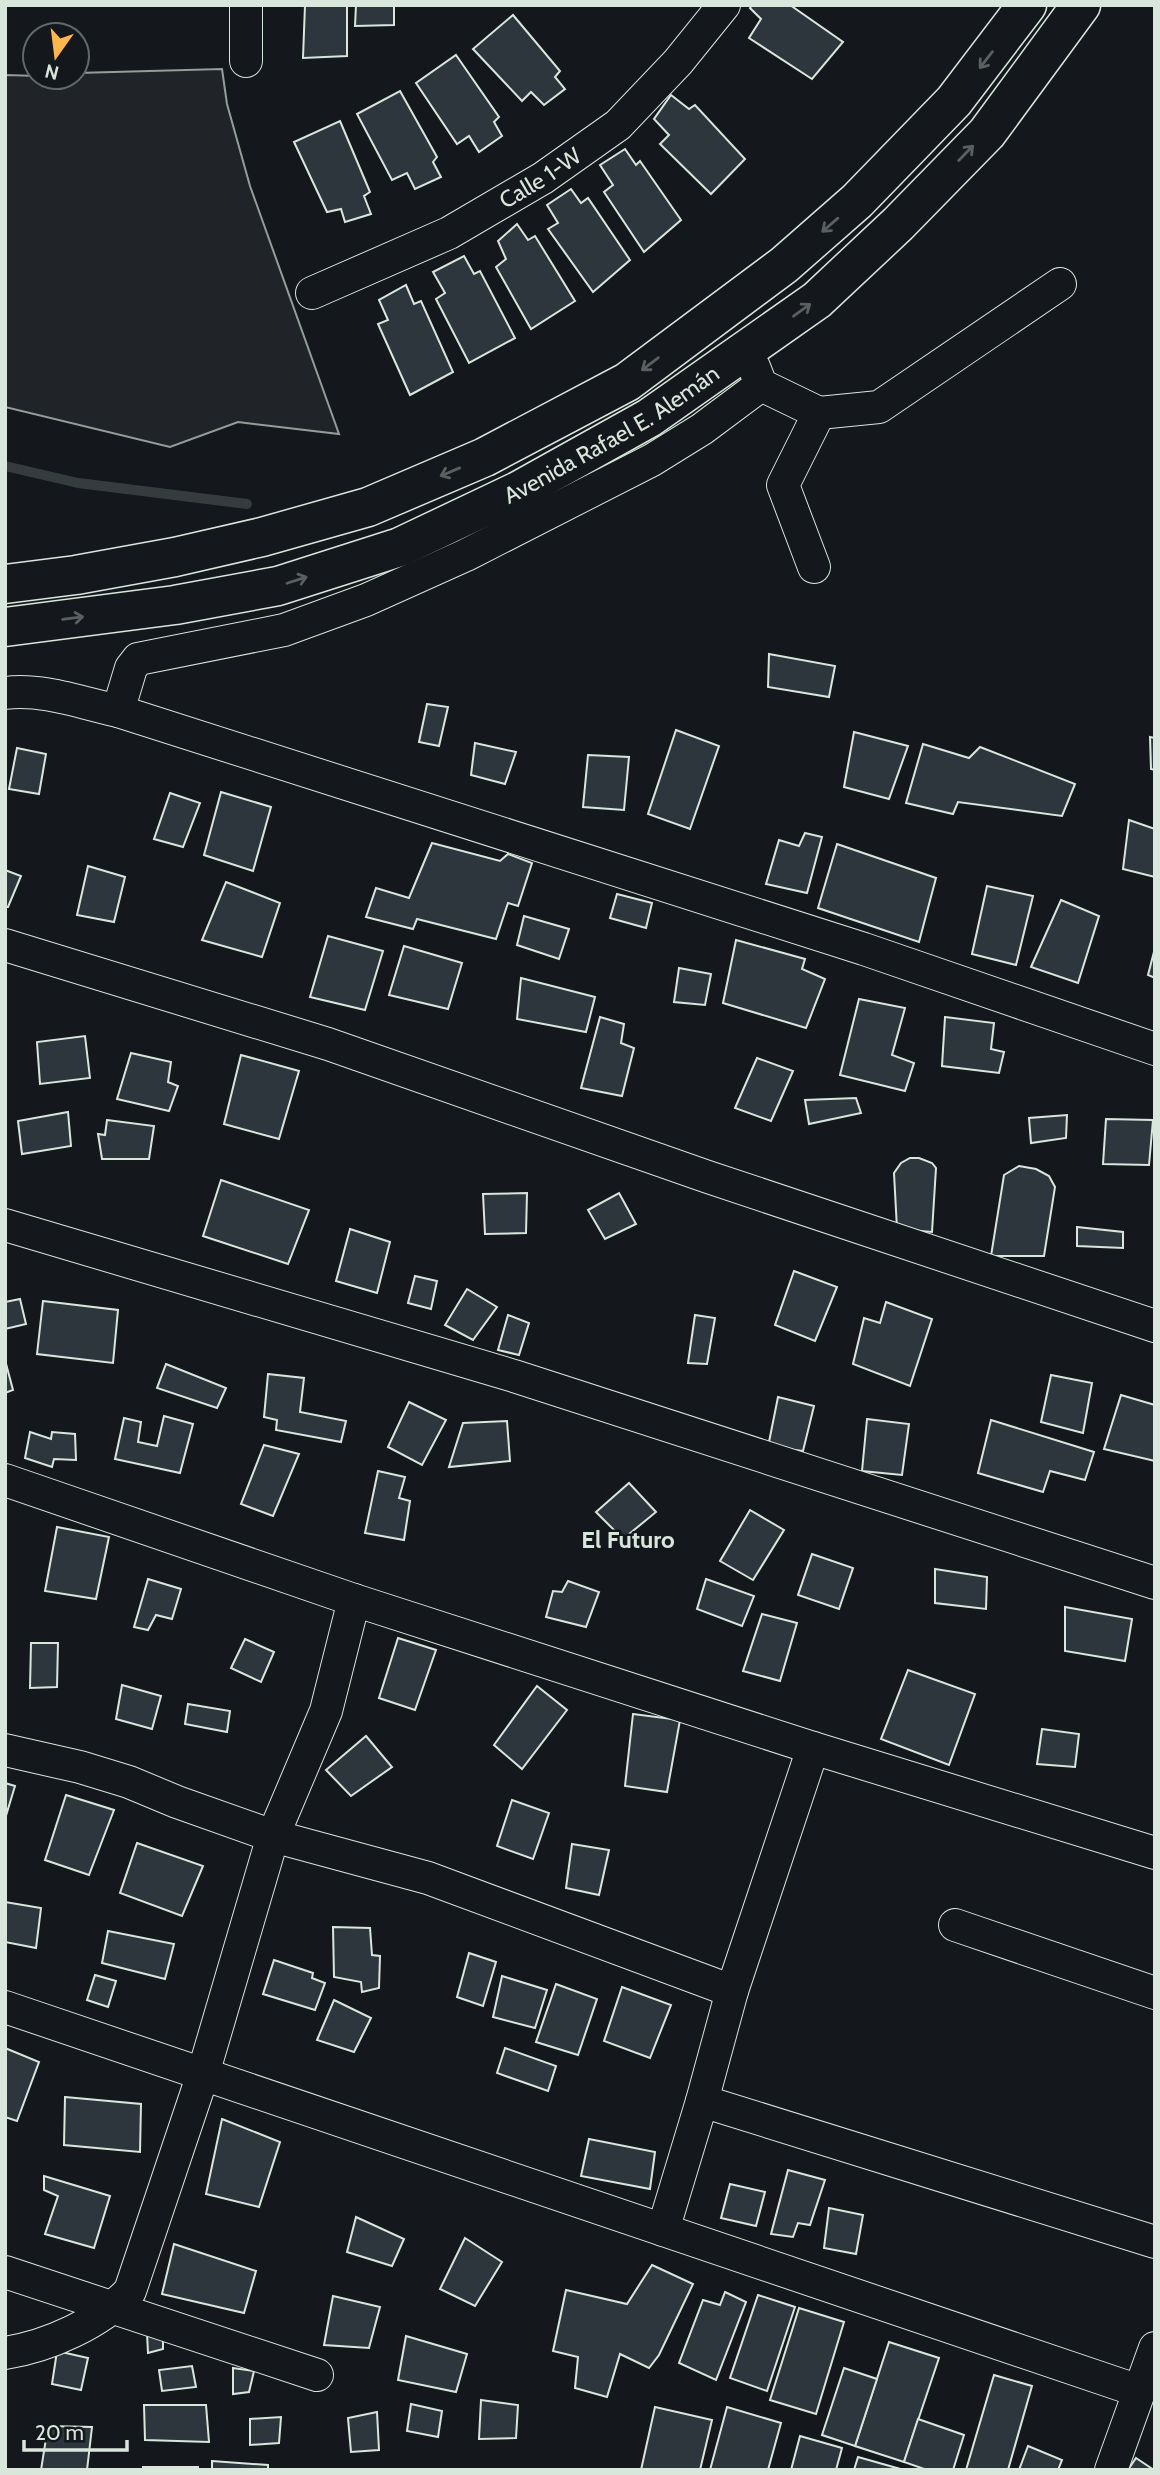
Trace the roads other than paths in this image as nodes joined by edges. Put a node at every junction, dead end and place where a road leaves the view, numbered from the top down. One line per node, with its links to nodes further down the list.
1 (246, 5): 5 (street)
2 (724, 5): 7 (street, Calle 1-W)
3 (1027, 5): 11 (main road, Avenida Rafael E. Alemán, one-way to 11)
4 (1081, 5): 8 (main road, Avenida Rafael E. Alemán, one-way to 4)
5 (246, 61)
6 (1060, 284): 9 (street)
7 (312, 293)
8 (754, 368): 9 (street); 12 (main road, Avenida Rafael E. Alemán, one-way to 8); 14 (street)
9 (820, 413): 10 (street)
10 (814, 567)
11 (5, 584)
12 (5, 627)
13 (5, 693): 14 (street)
14 (118, 711): 16 (street)
15 (5, 945): 18 (street)
16 (1155, 1049)
17 (5, 1225): 20 (street)
18 (1155, 1326)
19 (5, 1480): 21 (street)
20 (1155, 1583)
21 (354, 1600): 22 (street); 24 (street)
22 (813, 1748): 25 (street); 27 (street)
23 (5, 1750): 24 (street)
24 (273, 1836): 27 (street); 30 (street)
25 (1155, 1853)
26 (955, 1925): 28 (street)
27 (732, 1991): 31 (street)
28 (1155, 1993)
29 (5, 2007): 30 (street)
30 (203, 2074): 32 (street); 35 (street)
31 (702, 2101): 32 (street); 33 (street)
32 (663, 2230): 39 (street)
33 (1155, 2242)
34 (5, 2273): 35 (street)
35 (114, 2308): 37 (street); 38 (street)
36 (1155, 2348): 39 (street)
37 (5, 2353)
38 (317, 2375)
39 (1139, 2391): 40 (street)
40 (1111, 2470)

